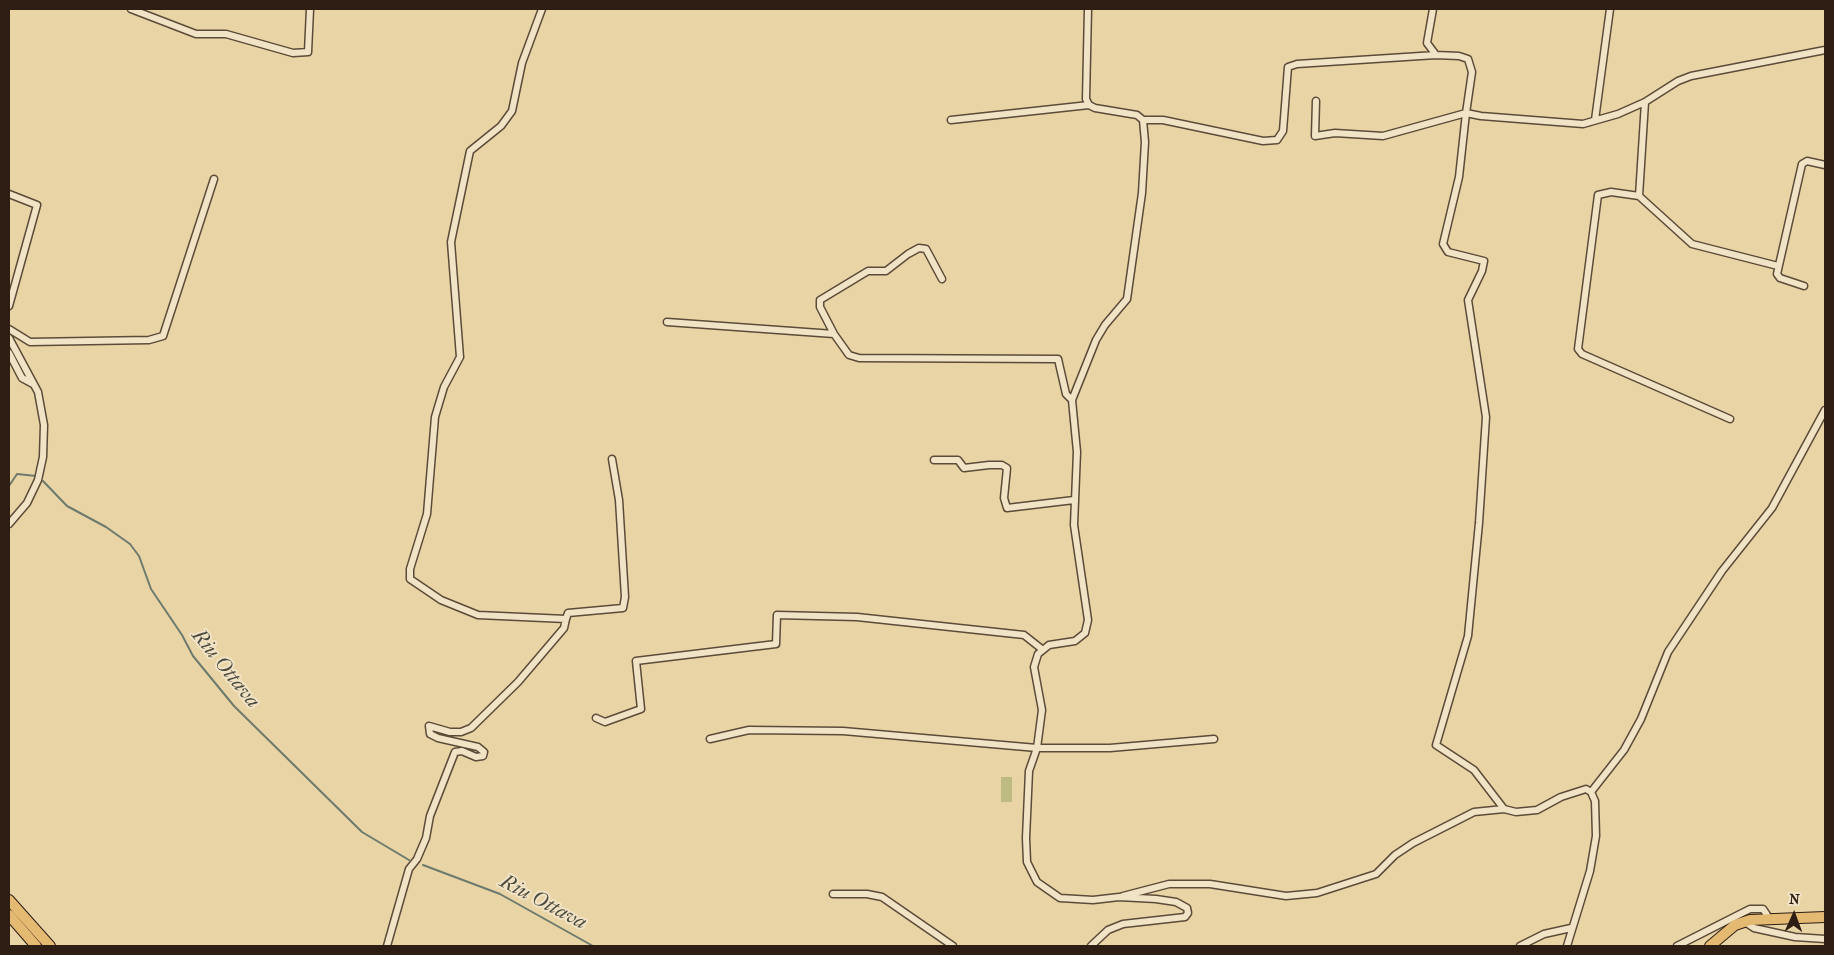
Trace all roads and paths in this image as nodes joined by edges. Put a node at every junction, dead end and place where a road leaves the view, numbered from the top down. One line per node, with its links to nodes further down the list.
1 (131, 9): 2 (street)
2 (310, 9)
3 (542, 9): 37 (street)
4 (1088, 9): 11 (street)
5 (1433, 9): 8 (street)
6 (1610, 9): 15 (street)
7 (1825, 50): 10 (street)
8 (1436, 55): 12 (street); 14 (street)
9 (1316, 101): 12 (street)
10 (1645, 102): 15 (street); 19 (street)
11 (1089, 104): 13 (street); 14 (street)
12 (1466, 112): 15 (street); 44 (street)
13 (951, 120)
14 (1143, 120): 30 (street)
15 (1595, 120)
16 (1825, 165): 20 (street)
17 (214, 179): 25 (street)
18 (9, 194): 23 (street)
19 (1639, 196): 20 (street); 32 (street)
20 (1778, 266): 22 (street)
21 (942, 279): 26 (street)
22 (1804, 286)
23 (9, 306)
24 (667, 322): 26 (street)
25 (9, 329)
26 (834, 334): 30 (street)
27 (9, 338): 29 (street)
28 (9, 353): 29 (street)
29 (34, 384): 36 (street)
30 (1072, 400): 35 (street)
31 (1825, 410): 43 (street)
32 (1730, 419)
33 (612, 459): 37 (street)
34 (934, 460): 35 (street)
35 (1074, 500): 38 (street)
36 (9, 524)
37 (566, 619): 56 (street)
38 (1043, 650): 39 (street); 42 (street)
39 (596, 718)
40 (710, 739): 42 (street)
41 (1214, 739): 42 (street)
42 (1037, 748): 46 (street)
43 (1591, 792): 44 (street); 52 (street)
44 (1504, 809): 46 (street)
45 (833, 894): 57 (street)
46 (1119, 897): 58 (street)
47 (9, 900): 55 (main road)
48 (9, 915): 54 (main road)
49 (1825, 917): 50 (main road)
50 (1769, 918): 51 (main road); 61 (street)
51 (1744, 922): 53 (street); 62 (main road)
52 (1571, 928): 59 (street); 60 (street)
53 (1825, 939)
54 (36, 946)
55 (50, 946)
56 (387, 946)
57 (953, 946)
58 (1092, 946)
59 (1520, 946)
60 (1567, 946)
61 (1678, 946)
62 (1710, 946)

